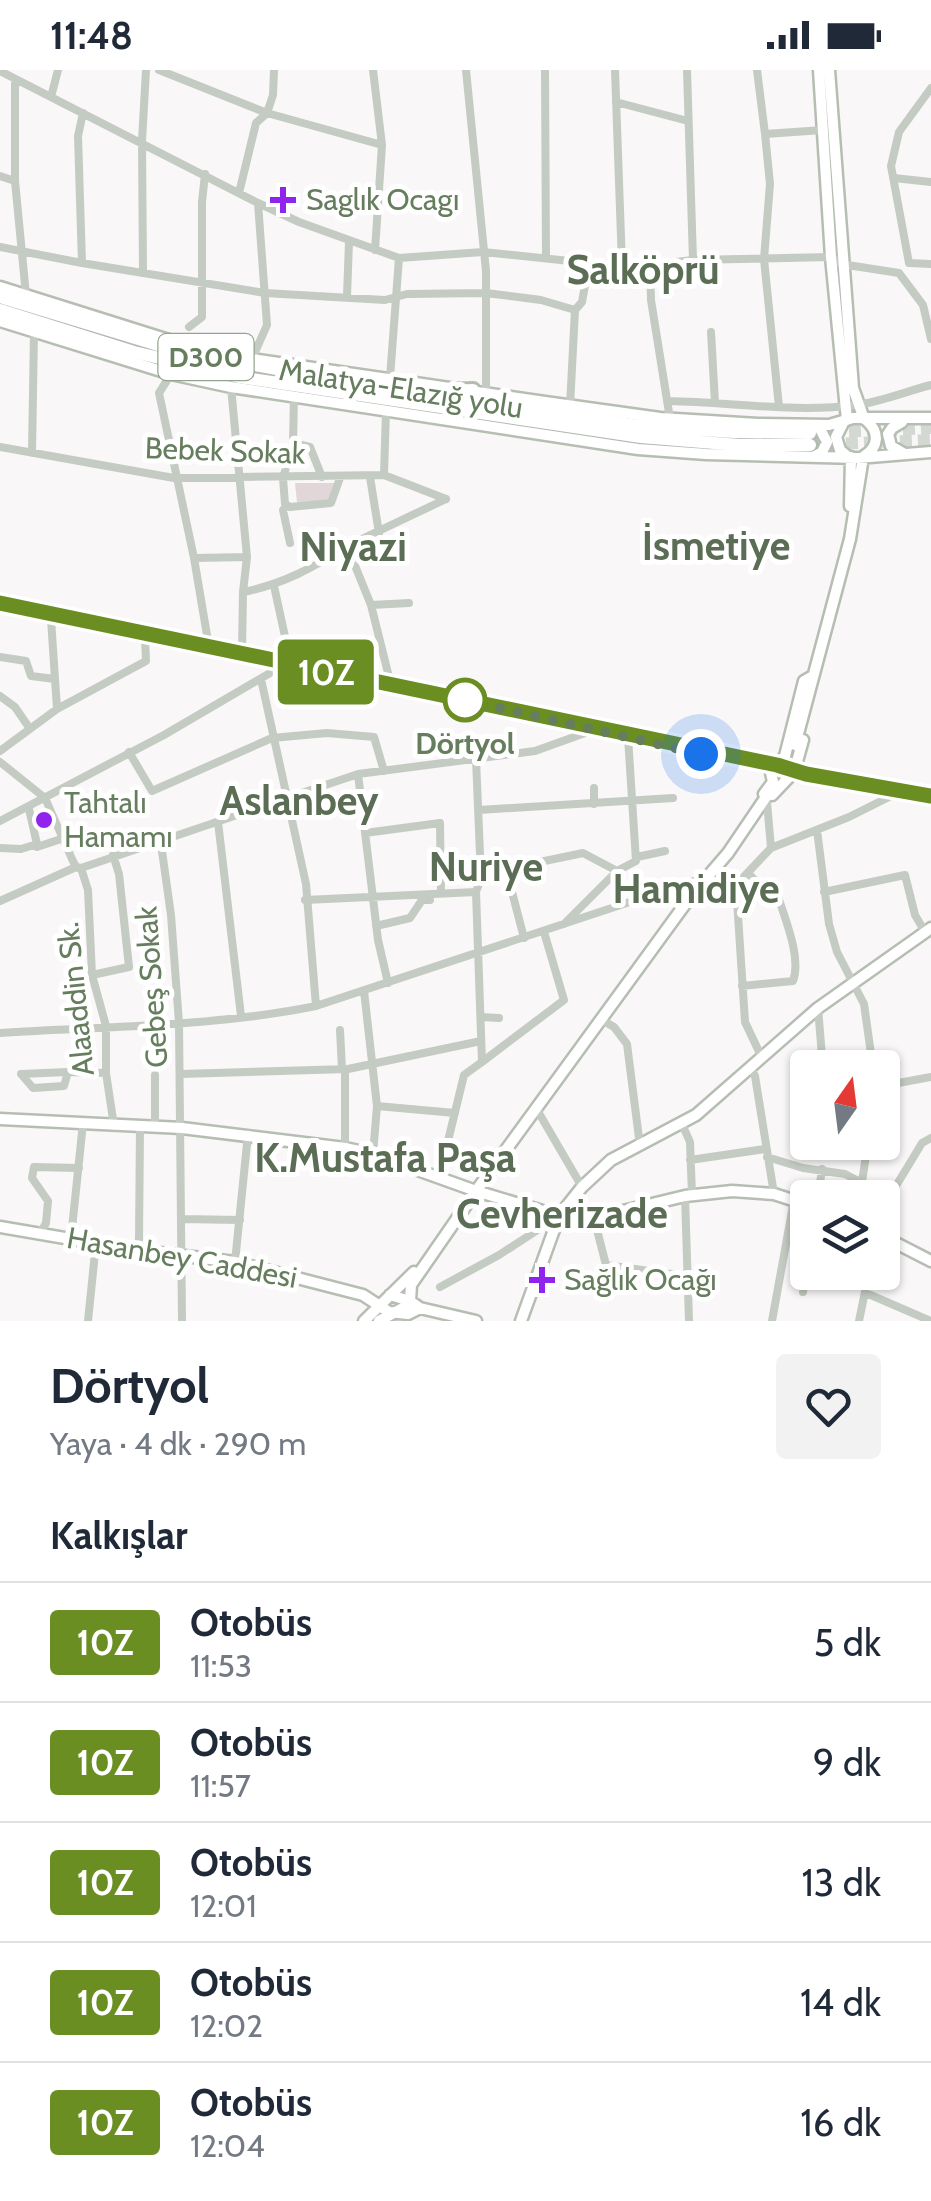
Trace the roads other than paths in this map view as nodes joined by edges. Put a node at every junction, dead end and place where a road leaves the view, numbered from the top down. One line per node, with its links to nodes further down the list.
1 (58, 70): 16 (street)
2 (146, 70): 23 (street)
3 (161, 70): 19 (street)
4 (274, 70): 19 (street)
5 (373, 70): 24 (street)
6 (466, 70): 36 (street)
7 (546, 70): 39 (street)
8 (614, 70): 17 (street)
9 (687, 70): 20 (street)
10 (757, 70): 22 (street)
11 (819, 70): 21 (main road)
12 (830, 70): 45 (main road)
13 (0, 71): 14 (street)
14 (16, 80): 16 (street); 28 (street)
15 (931, 88): 27 (street)
16 (50, 97): 18 (street)
17 (616, 102): 20 (street); 47 (street)
18 (82, 112): 23 (street); 44 (street)
19 (267, 113): 24 (street); 30 (street)
20 (688, 121): 41 (street)
21 (823, 130): 22 (street); 37 (main road)
22 (766, 134): 40 (street)
23 (142, 141): 25 (street); 49 (street)
24 (382, 145): 34 (street)
25 (205, 174): 30 (street); 51 (street)
26 (0, 176): 28 (street)
27 (894, 178): 29 (street); 43 (street)
28 (15, 182): 35 (street)
29 (931, 182)
30 (239, 193): 31 (street)
31 (258, 203): 32 (street); 53 (street)
32 (349, 242): 34 (street); 56 (street)
33 (0, 247): 35 (street)
34 (375, 250): 38 (street)
35 (23, 252): 44 (street); 55 (street)
36 (483, 252): 38 (street); 39 (street); 54 (street)
37 (830, 257): 40 (street); 45 (street); 81 (main road)
38 (399, 258): 58 (street)
39 (546, 258): 42 (street)
40 (764, 259): 41 (street); 83 (street)
41 (693, 260): 48 (street)
42 (589, 263): 47 (street); 61 (street)
43 (908, 263): 46 (street); 50 (street)
44 (82, 264): 49 (street)
45 (842, 264): 50 (street); 81 (main road)
46 (931, 264)
47 (622, 265): 48 (street)
48 (650, 265): 79 (street)
49 (143, 273): 51 (street)
50 (898, 273): 59 (street)
51 (200, 284): 53 (street); 64 (street)
52 (0, 287): 55 (main road)
53 (265, 292): 56 (street); 70 (street)
54 (486, 294): 58 (street); 61 (street); 76 (street)
55 (26, 295): 62 (main road)
56 (347, 296): 58 (street)
57 (0, 298): 67 (highway, Malatya-Elazığ yolu / D300)
58 (395, 300): 73 (street)
59 (927, 303): 68 (street)
60 (0, 310): 69 (highway, D300)
61 (575, 310): 82 (street)
62 (86, 313): 67 (main road); 70 (main road)
63 (0, 321): 65 (main road)
64 (189, 326)
65 (34, 332): 71 (main road); 96 (street)
66 (711, 332): 80 (street)
67 (138, 340): 77 (highway, Malatya-Elazığ yolu / D300)
68 (931, 340)
69 (98, 341): 71 (main road); 85 (highway, D300)
70 (252, 359): 73 (main road)
71 (137, 363): 72 (main road)
72 (171, 374): 75 (main road); 102 (street)
73 (390, 378): 76 (main road)
74 (931, 384): 81 (street)
75 (232, 387): 78 (main road); 105 (street)
76 (479, 391): 77 (highway); 82 (main road)
77 (417, 393): 92 (highway, Malatya-Elazığ yolu / D300)
78 (294, 396): 84 (main road); 93 (street)
79 (669, 402): 80 (street); 88 (street)
80 (715, 403): 83 (street)
81 (852, 405): 83 (street); 90 (main road); 91 (main road)
82 (570, 406): 88 (main road)
83 (779, 407)
84 (386, 410): 86 (main road); 99 (street)
85 (467, 412): 86 (main road); 92 (highway, D300)
86 (408, 414): 92 (main road)
87 (931, 418): 89 (main road)
88 (670, 419): 92 (main road)
89 (907, 419): 90 (main road); 97 (main road)
90 (866, 420): 91 (main road); 98 (main road)
91 (846, 421): 92 (main road); 98 (main road)
92 (811, 440): 98 (main road)
93 (293, 444): 100 (street); 103 (street)
94 (0, 447): 96 (street, Bebek Sokak)
95 (931, 452): 97 (main road)
96 (32, 453): 102 (street, Bebek Sokak)
97 (905, 454): 98 (main road)
98 (854, 456): 123 (main road)
99 (384, 475): 101 (street, Bebek Sokak); 107 (street, Bebek Sokak)
100 (322, 477): 103 (street, Bebek Sokak); 104 (street, Bebek Sokak)
101 (370, 477): 104 (street, Bebek Sokak); 107 (street)
102 (174, 478): 105 (street, Bebek Sokak); 111 (street)
103 (283, 478): 105 (street, Bebek Sokak); 106 (street)
104 (340, 478): 106 (street)
105 (238, 479): 110 (street)
106 (287, 505): 108 (street)
107 (379, 532): 109 (street)
108 (290, 543)
109 (346, 546): 112 (street); 115 (street)
110 (247, 557): 111 (street); 113 (street)
111 (194, 558): 119 (street)
112 (274, 586): 113 (street); 122 (street)
113 (244, 592): 120 (street)
114 (409, 603): 115 (street)
115 (371, 605): 126 (street)
116 (0, 606): 117 (main road); 119 (main road)
117 (52, 620): 118 (main road); 124 (street)
118 (145, 638): 122 (main road); 128 (street)
119 (209, 647): 120 (main road)
120 (242, 654): 122 (main road)
121 (0, 657): 124 (street)
122 (286, 666): 125 (street); 126 (main road); 130 (main road)
123 (813, 677): 123 (main road); 136 (main road); 138 (main road)
124 (54, 679): 128 (street)
125 (261, 679): 131 (street); 134 (street)
126 (391, 685): 130 (main road)
127 (0, 696): 129 (street)
128 (57, 709): 129 (street)
129 (30, 729): 133 (street)
130 (595, 730): 132 (main road); 135 (street); 138 (main road)
131 (272, 738): 134 (street); 139 (street); 146 (street)
132 (628, 738): 138 (main road); 149 (street)
133 (0, 752)
134 (129, 752): 145 (street)
135 (476, 758): 139 (street); 152 (street)
136 (797, 760): 138 (main road); 141 (main road)
137 (0, 762): 145 (street)
138 (777, 763): 141 (main road); 143 (main road)
139 (384, 772): 140 (street)
140 (358, 774): 146 (street); 156 (street)
141 (796, 774): 143 (main road); 144 (main road); 148 (main road)
142 (594, 788): 150 (street)
143 (770, 792): 161 (street); 169 (main road)
144 (895, 794): 148 (main road); 155 (street)
145 (46, 798): 151 (street); 157 (street, Alaaddin Sk.)
146 (289, 798): 154 (street); 176 (street)
147 (673, 798): 149 (street)
148 (931, 798)
149 (634, 803): 150 (street); 164 (street)
150 (594, 804): 152 (street)
151 (29, 809): 153 (street); 158 (street)
152 (478, 810): 170 (street)
153 (0, 822)
154 (218, 822): 159 (street); 192 (street)
155 (817, 830): 161 (street); 173 (street)
156 (365, 832): 174 (street); 175 (street)
157 (64, 838): 158 (street); 165 (street, Alaaddin Sk.)
158 (37, 844): 160 (street)
159 (161, 844): 163 (street); 196 (street, Gebeş Sokak)
160 (0, 848)
161 (771, 848): 168 (street)
162 (665, 851): 164 (street)
163 (113, 855): 165 (street); 185 (street)
164 (636, 857): 167 (street)
165 (79, 868): 178 (street); 185 (street, Alaaddin Sk.)
166 (506, 869): 167 (street); 170 (street); 183 (street)
167 (616, 871): 180 (street)
168 (749, 874): 171 (street); 188 (street)
169 (709, 876): 171 (street); 180 (street); 195 (main road)
170 (481, 878): 172 (street)
171 (736, 885): 188 (street)
172 (476, 892): 174 (street); 184 (street)
173 (824, 892): 181 (street); 186 (street)
174 (440, 893): 175 (street)
175 (373, 896): 176 (street); 179 (street)
176 (305, 900): 190 (street)
177 (430, 900): 179 (street)
178 (0, 901)
179 (376, 926): 187 (street)
180 (563, 926): 182 (street)
181 (928, 930): 186 (main road)
182 (544, 932): 183 (street); 204 (street)
183 (524, 938): 184 (street)
184 (479, 954): 187 (street); 193 (street)
185 (92, 974): 197 (street, Alaaddin Sk.)
186 (853, 982): 191 (main road); 202 (street)
187 (388, 983): 189 (street)
188 (742, 986): 203 (street)
189 (364, 991): 190 (street); 205 (street)
190 (316, 1006): 192 (street)
191 (818, 1008): 201 (street); 203 (main road)
192 (240, 1016): 196 (street)
193 (481, 1018): 194 (street); 200 (street)
194 (499, 1018)
195 (602, 1020): 215 (main road); 226 (street)
196 (180, 1023): 197 (street); 210 (street, Gebeş Sokak)
197 (106, 1026): 199 (street); 209 (street, Alaaddin Sk.)
198 (340, 1030): 207 (street)
199 (0, 1033)
200 (481, 1041): 204 (street); 205 (street)
201 (822, 1050)
202 (870, 1050)
203 (762, 1058): 206 (main road)
204 (482, 1062): 216 (street)
205 (374, 1064): 207 (street); 214 (street)
206 (750, 1068): 219 (main road); 228 (street)
207 (344, 1069): 210 (street); 227 (street)
208 (68, 1072): 208 (street); 209 (street)
209 (106, 1072): 220 (street, Alaaddin Sk.)
210 (181, 1074): 223 (street, Gebeş Sokak)
211 (155, 1076): 222 (street)
212 (931, 1076): 213 (street)
213 (900, 1082)
214 (377, 1106): 216 (street); 229 (street)
215 (536, 1108): 237 (street); 238 (main road)
216 (455, 1112): 233 (street)
217 (1, 1118): 218 (main road)
218 (81, 1122): 220 (main road); 231 (street)
219 (682, 1124): 226 (main road); 230 (street)
220 (114, 1126): 221 (main road)
221 (140, 1126): 222 (main road); 253 (street)
222 (154, 1127): 223 (main road)
223 (182, 1128): 224 (main road); 244 (street, Gebeş Sokak)
224 (248, 1134): 227 (main road); 245 (street)
225 (931, 1138): 236 (street)
226 (640, 1146): 237 (main road)
227 (345, 1148): 229 (main road)
228 (766, 1152): 230 (street); 232 (street); 239 (street)
229 (373, 1154): 233 (main road)
230 (690, 1160): 240 (street)
231 (79, 1168): 248 (street); 249 (street)
232 (822, 1169): 234 (street); 235 (street)
233 (439, 1178): 238 (main road)
234 (820, 1180)
235 (858, 1180)
236 (899, 1180)
237 (582, 1188): 242 (main road)
238 (476, 1191): 242 (main road); 251 (main road)
239 (774, 1194): 240 (main road); 241 (main road)
240 (688, 1195): 243 (main road); 257 (street)
241 (790, 1199)
242 (559, 1216): 243 (main road); 258 (street); 269 (main road)
243 (594, 1218): 257 (street)
244 (182, 1219): 245 (street); 254 (street, Gebeş Sokak)
245 (240, 1220): 256 (street)
246 (790, 1222): 271 (street)
247 (0, 1227): 248 (main road, Hasanbey Caddesi)
248 (41, 1232): 249 (main road, Hasanbey Caddesi)
249 (71, 1238): 250 (main road, Hasanbey Caddesi)
250 (96, 1243): 253 (main road, Hasanbey Caddesi); 265 (street)
251 (438, 1245): 260 (main road); 262 (main road)
252 (900, 1245): 255 (main road)
253 (135, 1250): 254 (main road, Hasanbey Caddesi)
254 (182, 1256): 256 (main road, Hasanbey Caddesi); 266 (street, Gebeş Sokak)
255 (931, 1261)
256 (236, 1262): 261 (main road, Hasanbey Caddesi)
257 (686, 1276): 270 (street)
258 (440, 1288)
259 (866, 1292): 272 (street); 273 (street)
260 (390, 1296): 261 (main road); 262 (main road)
261 (380, 1306): 263 (main road, Hasanbey Caddesi); 267 (main road)
262 (411, 1311): 263 (main road); 264 (main road)
263 (395, 1313): 268 (main road)
264 (467, 1320)
265 (88, 1321)
266 (182, 1321)
267 (364, 1321)
268 (379, 1321)
269 (521, 1321)
270 (688, 1321)
271 (772, 1321)
272 (859, 1321)
273 (931, 1321)

